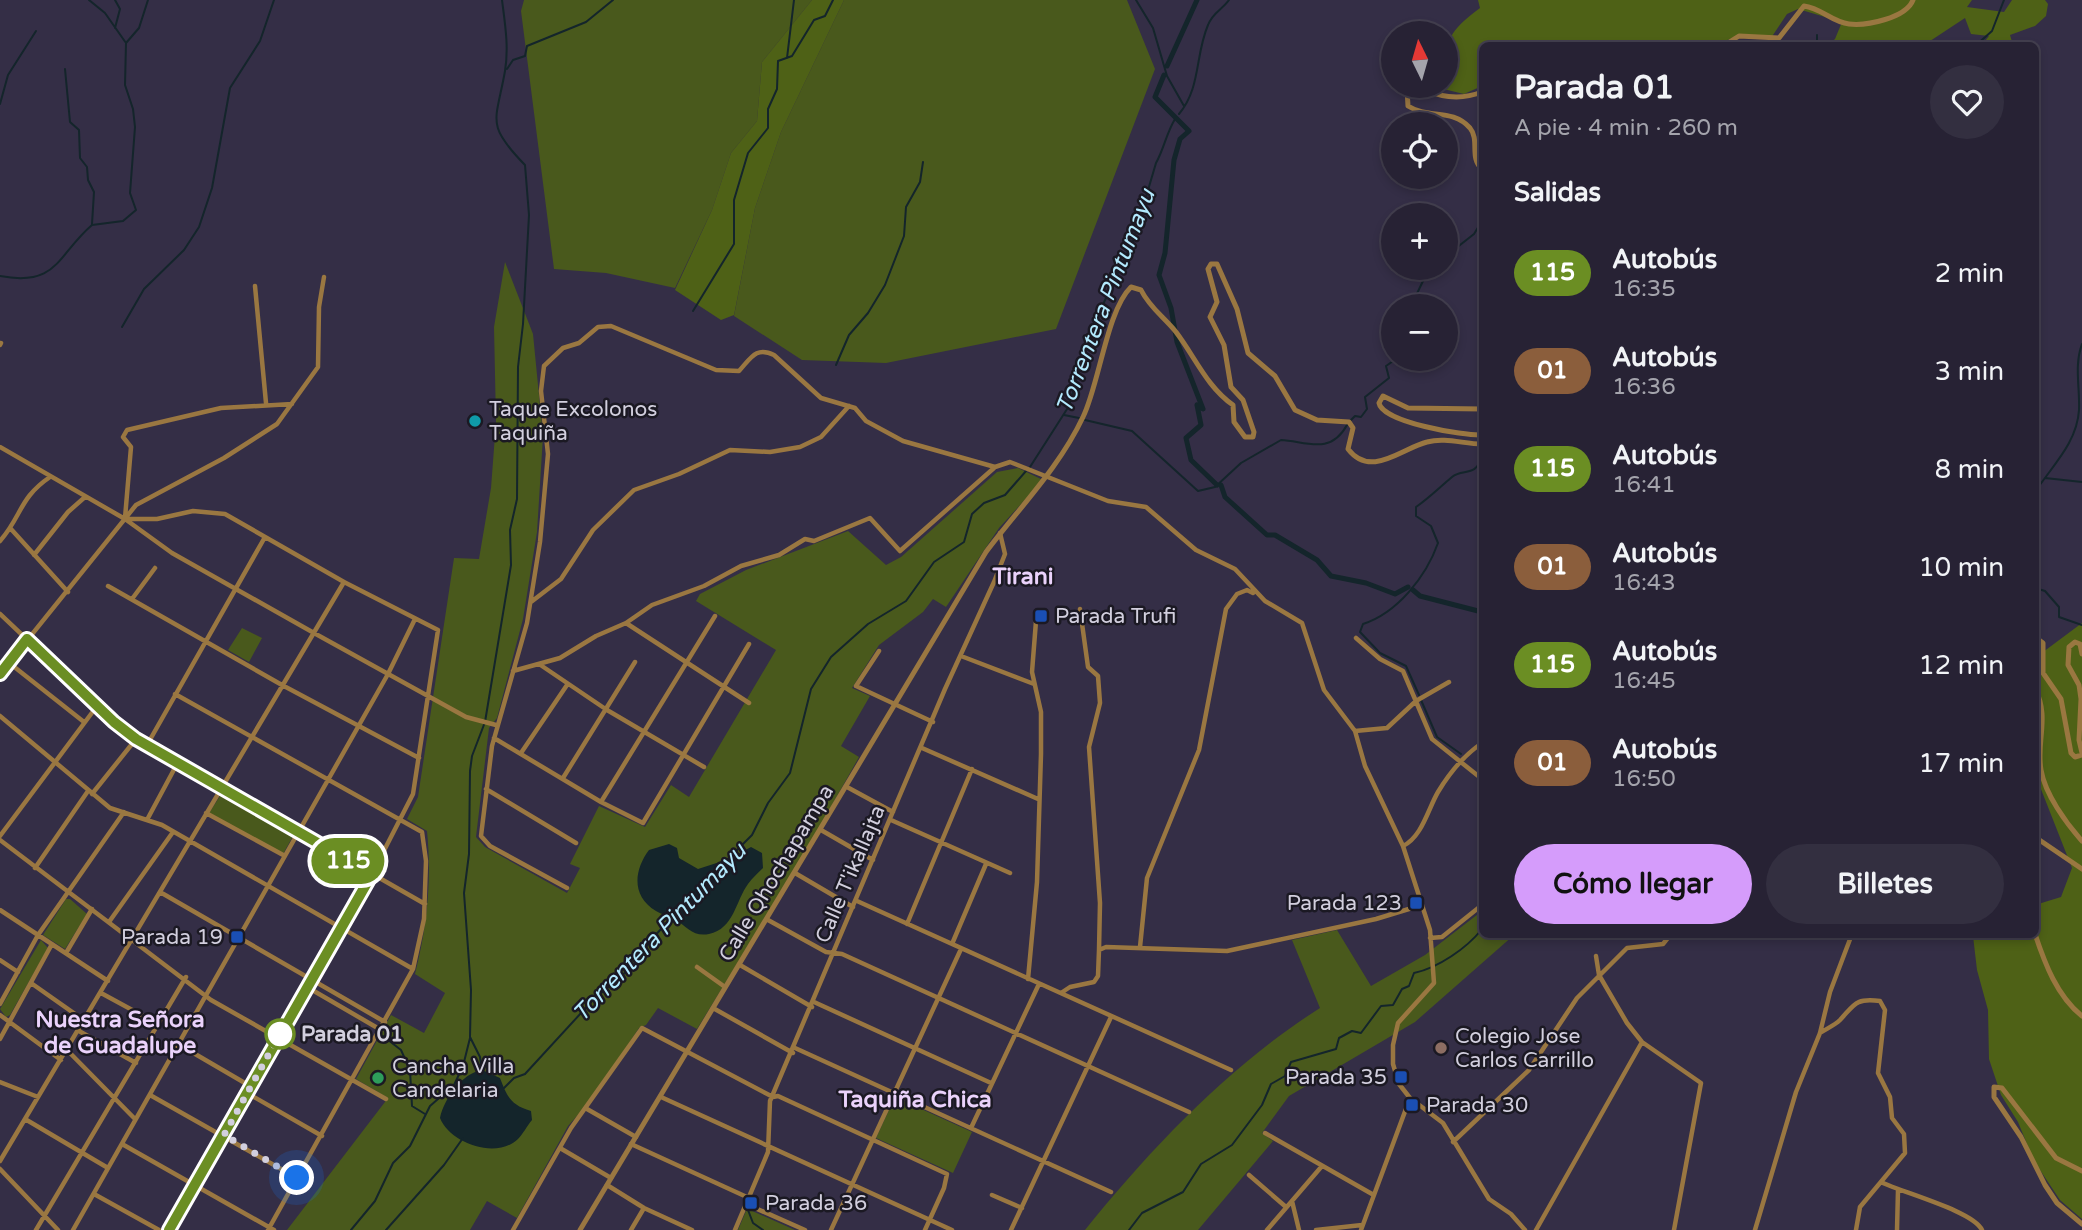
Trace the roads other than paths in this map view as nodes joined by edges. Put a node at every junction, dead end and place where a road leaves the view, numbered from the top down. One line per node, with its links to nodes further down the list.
1 (1913, 0): 2 (street)
2 (1729, 42)
3 (1479, 93): 5 (street)
4 (1408, 98): 6 (street)
5 (1458, 98)
6 (1479, 167)
7 (324, 277): 10 (street)
8 (255, 286): 9 (street)
9 (265, 404): 10 (street); 20 (street)
10 (292, 404): 20 (street)
11 (849, 405): 16 (street); 33 (street); 33 (street)
12 (1479, 409): 13 (street)
13 (1479, 435)
14 (1479, 444): 18 (street, Calle Qhochapampa)
15 (0, 447): 17 (street)
16 (995, 467): 18 (street); 39 (street)
17 (50, 477): 19 (street); 21 (street)
18 (1044, 477): 22 (street, Calle Qhochapampa); 31 (street)
19 (85, 496): 20 (street); 25 (street)
20 (125, 519): 23 (street); 29 (street); 30 (street)
21 (10, 529): 24 (street); 25 (street)
22 (1000, 533): 48 (street, Calle T'ikallajta); 67 (street, Calle Qhochapampa)
23 (265, 537): 27 (street); 29 (street)
24 (0, 541)
25 (34, 555): 30 (street)
26 (155, 568): 32 (street)
27 (344, 582): 37 (street); 40 (street)
28 (108, 586): 32 (street)
29 (236, 589): 40 (street); 44 (street)
30 (68, 592): 42 (street)
31 (1258, 596): 74 (street); 148 (street)
32 (132, 599): 44 (street)
33 (530, 604): 53 (street)
34 (1080, 609): 150 (street)
35 (0, 614): 42 (street)
36 (715, 616): 52 (street)
37 (415, 619): 55 (street); 62 (street)
38 (1036, 621): 59 (street)
39 (626, 623): 51 (street); 52 (street)
40 (314, 633): 55 (street); 57 (street)
41 (1356, 638): 64 (street)
42 (27, 639): 49 (street); 66 (street)
43 (2039, 640): 83 (street)
44 (205, 641): 57 (street); 61 (street)
45 (748, 644): 60 (street)
46 (878, 651): 67 (street)
47 (2082, 653): 83 (street)
48 (961, 656): 59 (street); 71 (street, Calle T'ikallajta)
49 (8, 662): 54 (street); 70 (street)
50 (635, 662): 68 (street)
51 (538, 663): 53 (street); 58 (street)
52 (687, 663): 60 (street); 75 (street)
53 (512, 672): 73 (street)
54 (0, 674)
55 (388, 674): 62 (street); 72 (street)
56 (1449, 682): 64 (street)
57 (282, 685): 72 (street); 76 (street)
58 (567, 685): 68 (street); 82 (street)
59 (1035, 685): 98 (street)
60 (724, 687): 65 (street); 84 (street)
61 (175, 694): 76 (street); 79 (street)
62 (428, 695): 73 (street); 85 (street)
63 (2039, 696): 111 (street)
64 (1416, 701): 74 (street); 87 (street)
65 (749, 703)
66 (97, 706): 70 (street); 78 (street)
67 (896, 706): 71 (street); 94 (street, Calle Qhochapampa)
68 (607, 710): 75 (street); 92 (street)
69 (0, 716): 86 (street)
70 (84, 722): 86 (street)
71 (933, 722): 81 (street, Calle T'ikallajta)
72 (358, 725): 85 (street); 93 (street)
73 (496, 725): 77 (street)
74 (1355, 731): 115 (street)
75 (645, 733): 84 (street); 99 (street)
76 (251, 737): 93 (street); 95 (street)
77 (494, 737): 82 (street); 96 (street)
78 (136, 739): 79 (street); 97 (street)
79 (148, 745): 88 (street)
80 (1479, 745): 87 (street)
81 (922, 748): 90 (street); 101 (street, Calle T'ikallajta)
82 (521, 754): 92 (street)
83 (2082, 754)
84 (684, 755): 89 (street); 99 (street)
85 (419, 758): 104 (street)
86 (55, 760): 97 (street); 109 (street)
87 (1460, 761): 91 (street); 115 (street)
88 (177, 764): 95 (street); 103 (street)
89 (704, 767)
90 (972, 769): 98 (street); 114 (street)
91 (1479, 777)
92 (563, 778): 99 (street)
93 (328, 779): 104 (street); 108 (street)
94 (847, 787): 101 (street); 106 (street, Calle Qhochapampa)
95 (220, 789): 102 (street); 108 (street)
96 (486, 789): 113 (street); 125 (street)
97 (90, 792): 100 (street); 119 (street)
98 (1038, 799): 161 (street)
99 (601, 802)
100 (124, 812): 103 (street); 126 (street)
101 (893, 812): 105 (street, Calle T'ikallajta)
102 (206, 813): 112 (street); 116 (street)
103 (148, 818): 107 (street)
104 (401, 818): 123 (street); 129 (street)
105 (891, 820): 114 (street); 117 (street, Calle T'ikallajta)
106 (821, 830): 117 (street); 121 (street, Calle Qhochapampa)
107 (173, 832): 112 (street); 136 (street)
108 (298, 833): 116 (street); 123 (street)
109 (0, 838): 119 (street)
110 (2039, 840): 120 (street)
111 (2082, 841)
112 (190, 842): 124 (street); 127 (street)
113 (576, 843)
114 (941, 844): 118 (street); 137 (street)
115 (1403, 846): 130 (street)
116 (285, 856): 124 (street)
117 (873, 860): 128 (street, Calle T'ikallajta)
118 (986, 864): 122 (street); 147 (street)
119 (35, 867): 126 (street)
120 (2082, 869)
121 (795, 873): 131 (street); 135 (street, Calle Qhochapampa)
122 (1010, 873)
123 (372, 874): 129 (street); 138 (street)
124 (268, 886): 138 (street); 144 (street)
125 (567, 888)
126 (68, 891): 133 (street); 139 (street)
127 (160, 892): 144 (street); 145 (street)
128 (857, 901): 131 (street, Calle T'ikallajta); 137 (street)
129 (425, 904): 157 (street)
130 (1422, 905): 140 (street); 148 (street)
131 (853, 906): 152 (street, Calle T'ikallajta)
132 (1479, 907): 140 (street)
133 (92, 909): 136 (street); 151 (street)
134 (0, 910): 139 (street)
135 (768, 920): 152 (street); 155 (street, Calle Qhochapampa)
136 (109, 922): 145 (street)
137 (907, 924): 147 (street)
138 (341, 928): 157 (street); 162 (street)
139 (38, 935): 146 (street); 158 (street)
140 (1430, 938): 209 (street)
141 (1668, 938): 159 (street)
142 (1850, 938): 184 (street)
143 (2036, 938): 176 (street)
144 (238, 939): 162 (street); 169 (street)
145 (134, 940): 160 (street); 163 (street)
146 (52, 944): 151 (street); 164 (street)
147 (952, 944): 149 (street)
148 (1140, 947): 150 (street)
149 (961, 948): 161 (street); 171 (street)
150 (1099, 950): 170 (street)
151 (66, 953): 163 (street)
152 (834, 954): 171 (street); 173 (street, Calle T'ikallajta)
153 (1596, 956): 159 (street)
154 (0, 960): 158 (street)
155 (740, 965): 167 (street, Calle Qhochapampa); 173 (street)
156 (697, 967): 167 (street)
157 (413, 969): 179 (street)
158 (18, 972): 172 (street)
159 (1600, 975): 188 (street); 221 (street)
160 (186, 977): 169 (street); 181 (street)
161 (1028, 979): 165 (street)
162 (310, 980): 166 (street); 179 (street)
163 (108, 981): 168 (street)
164 (31, 983): 178 (street); 180 (street)
165 (1039, 984): 170 (street); 185 (street)
166 (307, 987): 182 (street); 186 (street)
167 (725, 987): 174 (street, Calle Qhochapampa)
168 (102, 993): 178 (street); 181 (street)
169 (206, 994): 186 (street); 189 (street)
170 (1060, 994): 177 (street)
171 (939, 997): 185 (street); 190 (street)
172 (0, 1004)
173 (813, 1004): 190 (street); 192 (street, Calle T'ikallajta)
174 (713, 1008): 192 (street); 193 (street, Calle Qhochapampa)
175 (0, 1015): 180 (street)
176 (2082, 1016)
177 (1111, 1017): 196 (street); 197 (street)
178 (85, 1021): 183 (street)
179 (385, 1022): 182 (street)
180 (9, 1023): 187 (street); 194 (street)
181 (158, 1024): 195 (street)
182 (381, 1030): 198 (street)
183 (79, 1031): 191 (street); 195 (street)
184 (1820, 1032): 236 (street); 276 (street)
185 (1017, 1033): 196 (street); 200 (street)
186 (278, 1038): 198 (street); 201 (street)
187 (0, 1039)
188 (1642, 1042): 274 (street); 275 (street)
189 (178, 1044): 201 (street); 204 (street)
190 (916, 1048): 200 (street); 203 (street)
191 (67, 1050): 194 (street); 208 (street)
192 (794, 1051): 203 (street); 207 (street, Calle T'ikallajta)
193 (687, 1053): 206 (street, Calle Qhochapampa); 207 (street); 211 (street)
194 (61, 1060): 205 (street)
195 (136, 1063): 208 (street)
196 (1089, 1066): 212 (street); 228 (street)
197 (1231, 1070)
198 (353, 1080): 210 (street); 218 (street)
199 (0, 1082): 205 (street)
200 (991, 1083): 215 (street)
201 (250, 1086): 202 (street)
202 (247, 1093): 217 (street); 218 (street)
203 (893, 1094): 215 (street); 220 (street)
204 (150, 1095): 214 (street); 217 (street)
205 (38, 1097): 213 (street)
206 (661, 1097): 219 (street, Calle Qhochapampa); 224 (street)
207 (774, 1097): 220 (street); 224 (street, Calle T'ikallajta)
208 (116, 1098): 214 (street); 226 (street)
209 (1410, 1098): 221 (street); 242 (street)
210 (386, 1099)
211 (587, 1109): 219 (street); 225 (street)
212 (1189, 1112)
213 (25, 1119): 226 (street); 227 (street)
214 (135, 1119): 222 (street)
215 (971, 1128): 228 (street)
216 (1265, 1133): 229 (street)
217 (224, 1135): 234 (street); 237 (street)
218 (322, 1136): 234 (street)
219 (636, 1137): 223 (street, Calle Qhochapampa)
220 (872, 1140): 238 (street); 251 (street)
221 (1453, 1142): 273 (street)
222 (122, 1144): 230 (street); 237 (street)
223 (631, 1144): 235 (street, Calle Qhochapampa); 244 (street)
224 (768, 1147): 238 (street); 244 (street, Calle T'ikallajta)
225 (560, 1148): 235 (street); 260 (street)
226 (82, 1153): 230 (street); 250 (street)
227 (0, 1161)
228 (1044, 1162): 240 (street); 249 (street)
229 (1322, 1166): 242 (street); 245 (street)
230 (108, 1168): 241 (street)
231 (0, 1169): 250 (street)
232 (2082, 1171): 252 (street)
233 (1249, 1175): 247 (street)
234 (297, 1178): 254 (street)
235 (609, 1181): 248 (street); 261 (street, Calle Qhochapampa)
236 (1881, 1182): 239 (street); 277 (street)
237 (195, 1185): 254 (street); 259 (street)
238 (852, 1185): 251 (street); 266 (street)
239 (1898, 1190): 278 (street); 279 (street)
240 (1111, 1192)
241 (94, 1194): 257 (street); 258 (street)
242 (1372, 1194): 253 (street)
243 (992, 1195): 249 (street)
244 (749, 1198): 246 (street, Calle T'ikallajta)
245 (1292, 1200): 247 (street); 271 (street)
246 (746, 1204): 264 (street, Calle T'ikallajta); 265 (street)
247 (1286, 1207): 270 (street)
248 (644, 1208): 262 (street); 263 (street)
249 (1022, 1208): 269 (street)
250 (45, 1216): 255 (street); 256 (street)
251 (930, 1220): 267 (street); 268 (street)
252 (2082, 1224)
253 (1362, 1228): 272 (street)
254 (270, 1229)
255 (36, 1230)
256 (58, 1230)
257 (73, 1230)
258 (159, 1230)
259 (169, 1230)
260 (515, 1230)
261 (580, 1230)
262 (631, 1230)
263 (692, 1230)
264 (734, 1230)
265 (805, 1230)
266 (831, 1230)
267 (925, 1230)
268 (952, 1230)
269 (1011, 1230)
270 (1267, 1230)
271 (1299, 1230)
272 (1316, 1230)
273 (1525, 1230)
274 (1536, 1230)
275 (1674, 1230)
276 (1755, 1230)
277 (1856, 1230)
278 (1897, 1230)
279 (1982, 1230)

